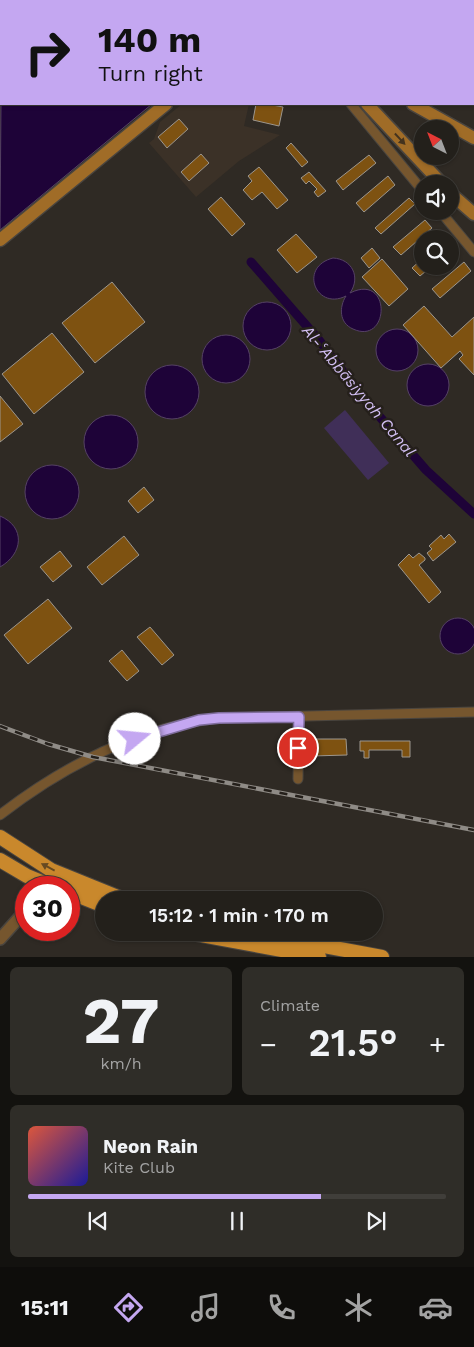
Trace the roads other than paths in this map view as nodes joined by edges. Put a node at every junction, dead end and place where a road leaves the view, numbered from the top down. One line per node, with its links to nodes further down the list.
1 (165, 105): 11 (main road)
2 (352, 105): 7 (street)
3 (368, 105): 6 (main road, one-way to 6)
4 (415, 105): 5 (main road)
5 (474, 138)
6 (434, 175)
7 (414, 180)
8 (459, 201): 9 (main road)
9 (474, 214)
10 (447, 220): 12 (street)
11 (0, 240)
12 (474, 252)
13 (474, 712): 14 (street)
14 (299, 717): 15 (street); 16 (street)
15 (298, 779)
16 (0, 815)
17 (0, 837): 20 (highway, one-way to 17)
18 (0, 860): 19 (highway)
19 (27, 876)
20 (103, 891)
21 (80, 896): 22 (highway)
22 (95, 902)
23 (15, 922): 24 (street)
24 (0, 938)
25 (219, 941): 27 (highway)
26 (289, 941): 28 (highway)
27 (260, 952): 30 (highway)
28 (336, 952): 29 (highway)
29 (376, 956)
30 (319, 957)

